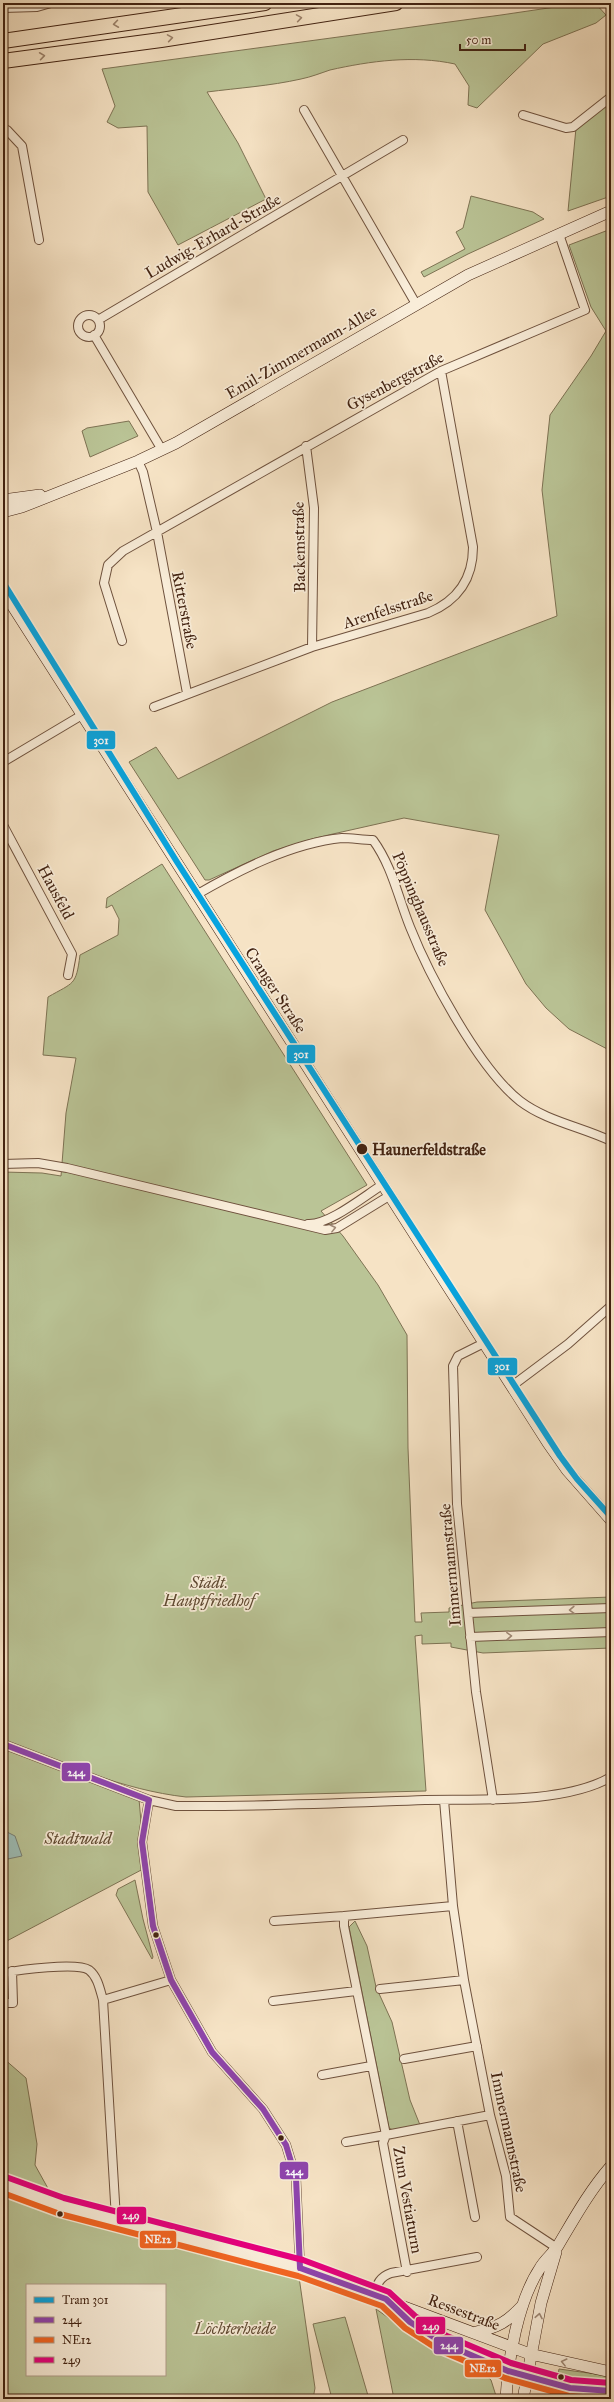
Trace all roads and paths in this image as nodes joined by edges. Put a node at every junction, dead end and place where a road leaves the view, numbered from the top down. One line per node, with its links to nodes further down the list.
1 (51, 3): 4 (street)
2 (265, 3): 5 (highway, one-way to 5)
3 (396, 3): 6 (highway, one-way to 3)
4 (3, 8)
5 (3, 41)
6 (3, 61)
7 (611, 97): 9 (street)
8 (304, 110): 12 (street)
9 (523, 115)
10 (3, 130): 16 (street)
11 (403, 140): 12 (street, Ludwig-Erhard-Straße)
12 (342, 176): 17 (street); 18 (street, Ludwig-Erhard-Straße)
13 (611, 211): 15 (main road, Emil-Zimmermann-Allee)
14 (611, 219): 15 (main road, Emil-Zimmermann-Allee)
15 (563, 232): 17 (main road, Emil-Zimmermann-Allee); 20 (street, Gysenbergstraße)
16 (39, 240)
17 (416, 304): 22 (main road, Emil-Zimmermann-Allee)
18 (98, 320): 19 (street); 19 (street)
19 (94, 335): 22 (street)
20 (440, 371): 21 (street, Gysenbergstraße); 30 (street, Arenfelsstraße)
21 (306, 446): 27 (street, Gysenbergstraße); 30 (street, Backemstraße)
22 (162, 450): 23 (main road, Emil-Zimmermann-Allee)
23 (138, 461): 24 (main road, Emil-Zimmermann-Allee); 27 (street, Ritterstraße)
24 (49, 495): 25 (main road, Emil-Zimmermann-Allee); 26 (main road, Emil-Zimmermann-Allee)
25 (3, 500)
26 (3, 512)
27 (156, 532): 29 (street); 31 (street, Ritterstraße)
28 (3, 591): 33 (main road, Cranger Straße)
29 (122, 641)
30 (312, 648): 31 (street, Arenfelsstraße)
31 (187, 693): 32 (street, Arenfelsstraße)
32 (154, 707)
33 (82, 715): 34 (street); 36 (main road, Cranger Straße)
34 (3, 762)
35 (3, 825): 37 (street, Hausfeld)
36 (196, 895): 38 (street, Pöppinghausstraße); 40 (main road, Cranger Straße)
37 (68, 975)
38 (611, 1142)
39 (3, 1164): 42 (street)
40 (382, 1185): 41 (main road, Cranger Straße); 42 (street)
41 (389, 1196): 42 (street, one-way to 41); 44 (main road, Cranger Straße)
42 (295, 1223)
43 (611, 1306): 45 (street)
44 (484, 1343): 45 (main road, Cranger Straße); 48 (street, Immermannstraße)
45 (512, 1386): 46 (main road, Cranger Straße)
46 (611, 1520)
47 (611, 1608): 48 (street, one-way to 48)
48 (468, 1613): 50 (street, Immermannstraße)
49 (611, 1632): 50 (street, one-way to 49)
50 (470, 1637): 55 (street, Immermannstraße)
51 (3, 1744): 53 (street)
52 (611, 1777): 55 (street)
53 (149, 1800): 54 (street); 61 (street)
54 (444, 1800): 55 (street); 56 (street, Immermannstraße)
55 (493, 1800)
56 (453, 1906): 57 (street); 62 (street, Immermannstraße)
57 (344, 1916): 58 (street); 64 (street, Zum Vestiaturm)
58 (274, 1920)
59 (12, 1972): 60 (street); 65 (street); 67 (street)
60 (3, 1973)
61 (172, 1980): 65 (street); 82 (street)
62 (464, 1980): 63 (street); 68 (street, Immermannstraße)
63 (380, 1989)
64 (356, 1991): 66 (street); 70 (street, Zum Vestiaturm)
65 (103, 2000): 79 (street)
66 (273, 2001)
67 (3, 2003)
68 (477, 2046): 69 (street); 72 (street, Immermannstraße)
69 (404, 2058)
70 (371, 2066): 71 (street); 74 (street, Zum Vestiaturm)
71 (322, 2075)
72 (490, 2115): 73 (street); 80 (street, Immermannstraße)
73 (458, 2121): 74 (street); 78 (street)
74 (386, 2135): 75 (street); 83 (street, Zum Vestiaturm)
75 (346, 2142)
76 (611, 2166): 80 (main road)
77 (3, 2184): 79 (main road, Ressestraße)
78 (475, 2217)
79 (116, 2219): 82 (main road, Ressestraße)
80 (557, 2248): 86 (main road); 89 (main road, one-way to 80)
81 (477, 2257): 83 (street, Zum Vestiaturm)
82 (300, 2268): 84 (main road, Ressestraße)
83 (407, 2272): 84 (street, Zum Vestiaturm)
84 (373, 2296): 85 (main road, Ressestraße)
85 (386, 2300): 87 (main road, Ressestraße); 90 (main road, Ressestraße)
86 (525, 2303): 87 (main road); 88 (main road)
87 (476, 2332): 88 (main road, Ressestraße)
88 (512, 2347): 89 (main road, Ressestraße); 90 (main road)
89 (530, 2354): 91 (main road, Ressestraße, one-way to 89); 92 (main road)
90 (508, 2371): 92 (main road, Ressestraße); 94 (main road)
91 (611, 2372)
92 (527, 2377): 93 (main road, Ressestraße); 95 (main road)
93 (611, 2391)
94 (506, 2399)
95 (524, 2399)

